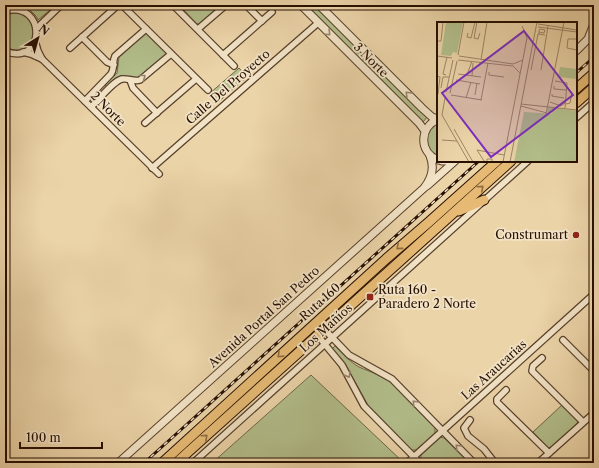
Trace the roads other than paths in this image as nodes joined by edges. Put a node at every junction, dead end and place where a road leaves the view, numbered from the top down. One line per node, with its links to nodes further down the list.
1 (29, 5): 10 (street)
2 (61, 5): 16 (street)
3 (118, 5): 19 (street)
4 (122, 5): 17 (street)
5 (173, 5): 18 (street)
6 (226, 5): 18 (street)
7 (246, 5): 13 (street)
8 (301, 5): 14 (street, 3 Norte)
9 (319, 5): 42 (street, 3 Norte, one-way to 9)
10 (21, 10): 11 (street); 16 (street)
11 (5, 11)
12 (272, 12): 13 (street)
13 (262, 21): 26 (street)
14 (318, 23): 45 (street, 3 Norte, one-way to 45); 52 (street, Calle Del Proyecto)
15 (594, 24): 22 (street)
16 (37, 28): 20 (street)
17 (146, 29): 25 (street); 28 (street)
18 (198, 29): 26 (street)
19 (82, 37): 21 (street); 28 (street)
20 (35, 41): 24 (street); 27 (street, 2 Norte)
21 (70, 48)
22 (577, 50)
23 (5, 51): 24 (street, 2 Norte)
24 (23, 52): 27 (street, 2 Norte)
25 (171, 54): 31 (street); 32 (street, one-way to 25)
26 (223, 55): 29 (street)
27 (42, 59): 36 (street, 2 Norte)
28 (114, 65): 36 (street)
29 (234, 66)
30 (594, 73): 34 (highway)
31 (196, 79): 35 (street); 40 (street)
32 (130, 80): 39 (street); 40 (street)
33 (594, 86): 37 (highway)
34 (577, 89)
35 (208, 90)
36 (85, 101): 39 (street, 2 Norte)
37 (577, 102)
38 (594, 102): 41 (street)
39 (91, 107): 52 (street, 2 Norte)
40 (157, 113): 44 (street)
41 (577, 117)
42 (437, 119)
43 (437, 120): 45 (street, 3 Norte)
44 (145, 123)
45 (425, 131): 46 (street)
46 (430, 156): 47 (street); 54 (street, Avenida Portal San Pedro)
47 (437, 160)
48 (454, 162): 54 (street, Avenida Portal San Pedro)
49 (496, 162): 58 (highway, Ruta 160, one-way to 58)
50 (510, 162): 56 (highway, Ruta 160, one-way to 50)
51 (527, 162): 55 (street, Los Mañíos)
52 (152, 168): 53 (street, 2 Norte)
53 (158, 174)
54 (424, 188): 73 (street, Avenida Portal San Pedro)
55 (484, 200): 56 (highway); 60 (street, Los Mañíos)
56 (452, 214): 59 (highway, Ruta 160)
57 (594, 294): 69 (street, Las Araucarias)
58 (313, 324): 59 (highway); 74 (highway, Ruta 160, one-way to 74)
59 (321, 333): 60 (street); 62 (street); 75 (highway, Ruta 160, one-way to 59)
60 (332, 338): 62 (street, Los Mañíos); 69 (street, one-way to 60)
61 (563, 340): 64 (street)
62 (324, 344): 71 (street, one-way to 71); 76 (street, Los Mañíos)
63 (542, 358): 68 (street)
64 (594, 371)
65 (506, 390): 70 (street)
66 (594, 413): 68 (street)
67 (470, 420): 79 (street)
68 (583, 422): 70 (street)
69 (442, 431): 71 (street, Las Araucarias); 78 (street, one-way to 69)
70 (549, 453): 80 (street)
71 (414, 457): 72 (street, Las Araucarias); 77 (street)
72 (408, 462)
73 (118, 463)
74 (162, 463)
75 (176, 463)
76 (193, 463)
77 (420, 463)
78 (474, 463)
79 (495, 463)
80 (538, 463)

